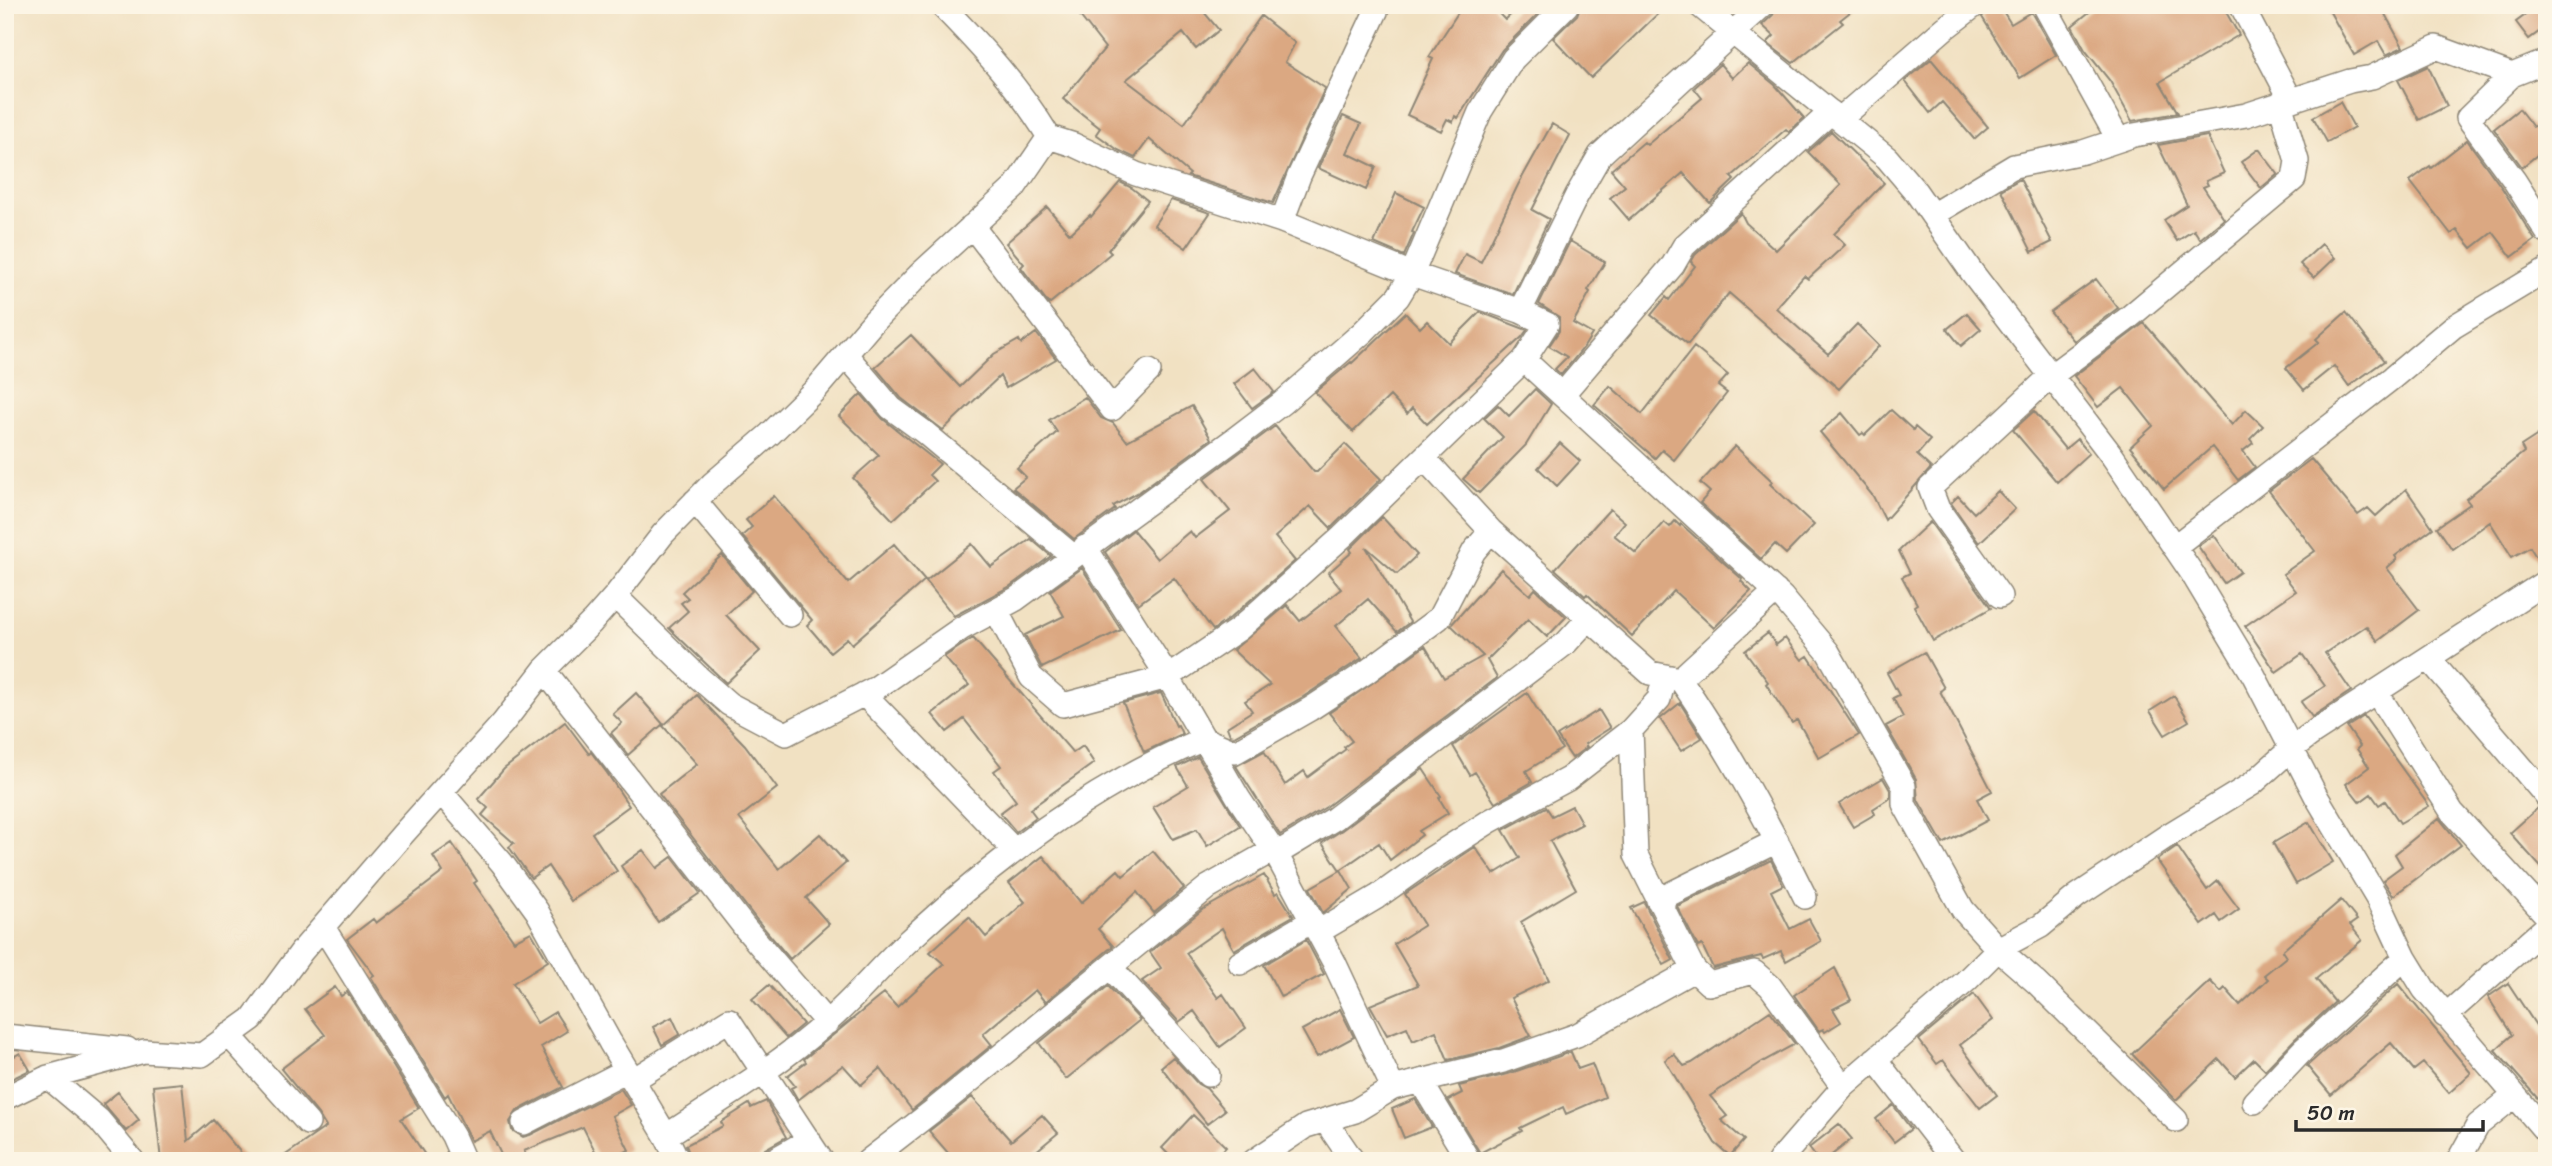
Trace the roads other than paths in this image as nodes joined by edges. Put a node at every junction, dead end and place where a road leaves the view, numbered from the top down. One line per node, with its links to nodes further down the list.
1 (940, 5): 14 (street)
2 (1379, 5): 17 (street)
3 (1567, 5): 21 (street)
4 (1699, 5): 9 (street)
5 (1763, 5): 9 (street)
6 (1975, 5): 13 (street)
7 (2044, 5): 15 (street)
8 (2241, 5): 12 (street)
9 (1734, 32): 13 (street); 22 (street)
10 (2547, 61): 11 (street)
11 (2512, 75): 12 (street); 19 (street)
12 (2286, 102): 15 (street); 26 (street)
13 (1835, 116): 16 (street); 27 (street)
14 (1049, 136): 17 (street); 18 (street)
15 (2118, 139): 16 (street)
16 (1932, 215): 26 (street)
17 (1282, 221): 21 (street)
18 (972, 226): 23 (street); 25 (street)
19 (2547, 232)
20 (2547, 270): 31 (street)
21 (1412, 274): 22 (street); 32 (street)
22 (1520, 311): 24 (street)
23 (846, 355): 29 (street); 32 (street)
24 (1524, 360): 27 (street); 28 (street)
25 (1150, 371)
26 (2052, 375): 31 (street); 36 (street)
27 (1562, 395): 34 (street)
28 (1424, 458): 30 (street); 42 (street)
29 (695, 501): 35 (street); 38 (street)
30 (1492, 531): 39 (street); 47 (street)
31 (2174, 547): 48 (street)
32 (1079, 551): 37 (street); 42 (street)
33 (2547, 581): 40 (street)
34 (1776, 591): 43 (street); 60 (street)
35 (615, 596): 41 (street); 45 (street)
36 (2000, 596)
37 (996, 610): 42 (street); 45 (street)
38 (790, 615)
39 (1589, 618): 43 (street); 53 (street)
40 (2429, 659): 44 (street); 50 (street)
41 (544, 670): 49 (street); 66 (street)
42 (1168, 677): 47 (street)
43 (1672, 678): 46 (street); 51 (street)
44 (2377, 693): 48 (street); 56 (street)
45 (864, 694): 52 (street)
46 (1631, 730): 55 (street); 59 (street)
47 (1204, 739): 52 (street); 53 (street)
48 (2291, 749): 60 (street); 61 (street)
49 (441, 792): 58 (street); 72 (street)
50 (2547, 797)
51 (1777, 841): 54 (street); 55 (street)
52 (1014, 850): 66 (street)
53 (1274, 852): 59 (street); 63 (street)
54 (1805, 897)
55 (1658, 900): 64 (street)
56 (2547, 916)
57 (2547, 926): 65 (street)
58 (323, 927): 67 (street); 89 (street)
59 (1315, 927): 62 (street); 77 (street)
60 (1998, 949): 70 (street); 82 (street)
61 (2405, 958): 65 (street); 80 (street)
62 (1240, 963)
63 (1110, 967): 73 (street); 93 (street)
64 (1694, 970): 75 (street); 76 (street)
65 (2445, 1016): 78 (street)
66 (827, 1023): 71 (street)
67 (229, 1035): 69 (street); 83 (street)
68 (5, 1036): 69 (street)
69 (144, 1051): 74 (street)
70 (1875, 1059): 76 (street); 98 (street)
71 (763, 1074): 72 (street); 86 (street); 87 (street)
72 (630, 1075): 84 (street); 86 (street)
73 (1208, 1075)
74 (48, 1077): 79 (street); 88 (street)
75 (1421, 1082): 77 (street); 96 (street)
76 (1843, 1087): 97 (street)
77 (1393, 1088): 81 (street)
78 (2514, 1096): 85 (street); 99 (street)
79 (5, 1098)
80 (2254, 1102)
81 (1325, 1120): 94 (street); 95 (street)
82 (2176, 1121)
83 (308, 1123)
84 (524, 1123)
85 (2547, 1133)
86 (666, 1136): 90 (street)
87 (809, 1140): 91 (street); 92 (street)
88 (133, 1161)
89 (464, 1161)
90 (678, 1161)
91 (772, 1161)
92 (822, 1161)
93 (868, 1161)
94 (1254, 1161)
95 (1353, 1161)
96 (1469, 1161)
97 (1779, 1161)
98 (1954, 1161)
99 (2458, 1161)

